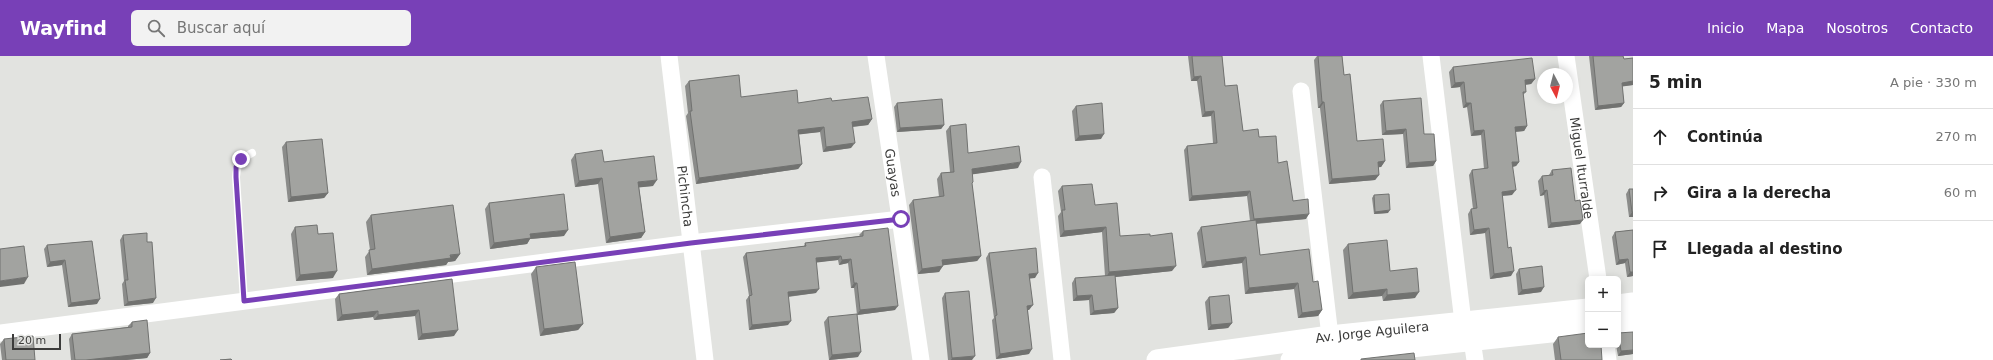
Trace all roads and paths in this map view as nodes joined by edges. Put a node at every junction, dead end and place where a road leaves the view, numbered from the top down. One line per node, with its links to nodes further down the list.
1 (669, 56): 9 (street, Pichincha)
2 (876, 56): 8 (street, Guayas)
3 (1432, 56): 19 (street)
4 (1566, 56): 10 (street, Miguel Iturralde)
5 (1301, 91): 21 (street)
6 (252, 153): 11 (lane)
7 (1042, 177): 24 (street)
8 (901, 219): 9 (street); 23 (street, Guayas)
9 (691, 243): 11 (street); 22 (street, Pichincha)
10 (1598, 276)
11 (244, 301): 18 (street)
12 (1633, 303): 13 (street)
13 (1621, 305)
14 (1585, 310): 19 (street, Av. Jorge Aguilera)
15 (1633, 322): 16 (street)
16 (1621, 324)
17 (1585, 328): 19 (street, Av. Jorge Aguilera)
18 (0, 333)
19 (1470, 341): 21 (street, Av. Jorge Aguilera)
20 (1606, 348): 27 (street)
21 (1330, 350): 25 (street, Av. Jorge Aguilera); 26 (street, Av. Jorge Aguilera)
22 (705, 360)
23 (921, 360)
24 (1062, 360)
25 (1157, 360)
26 (1291, 360)
27 (1608, 360)

